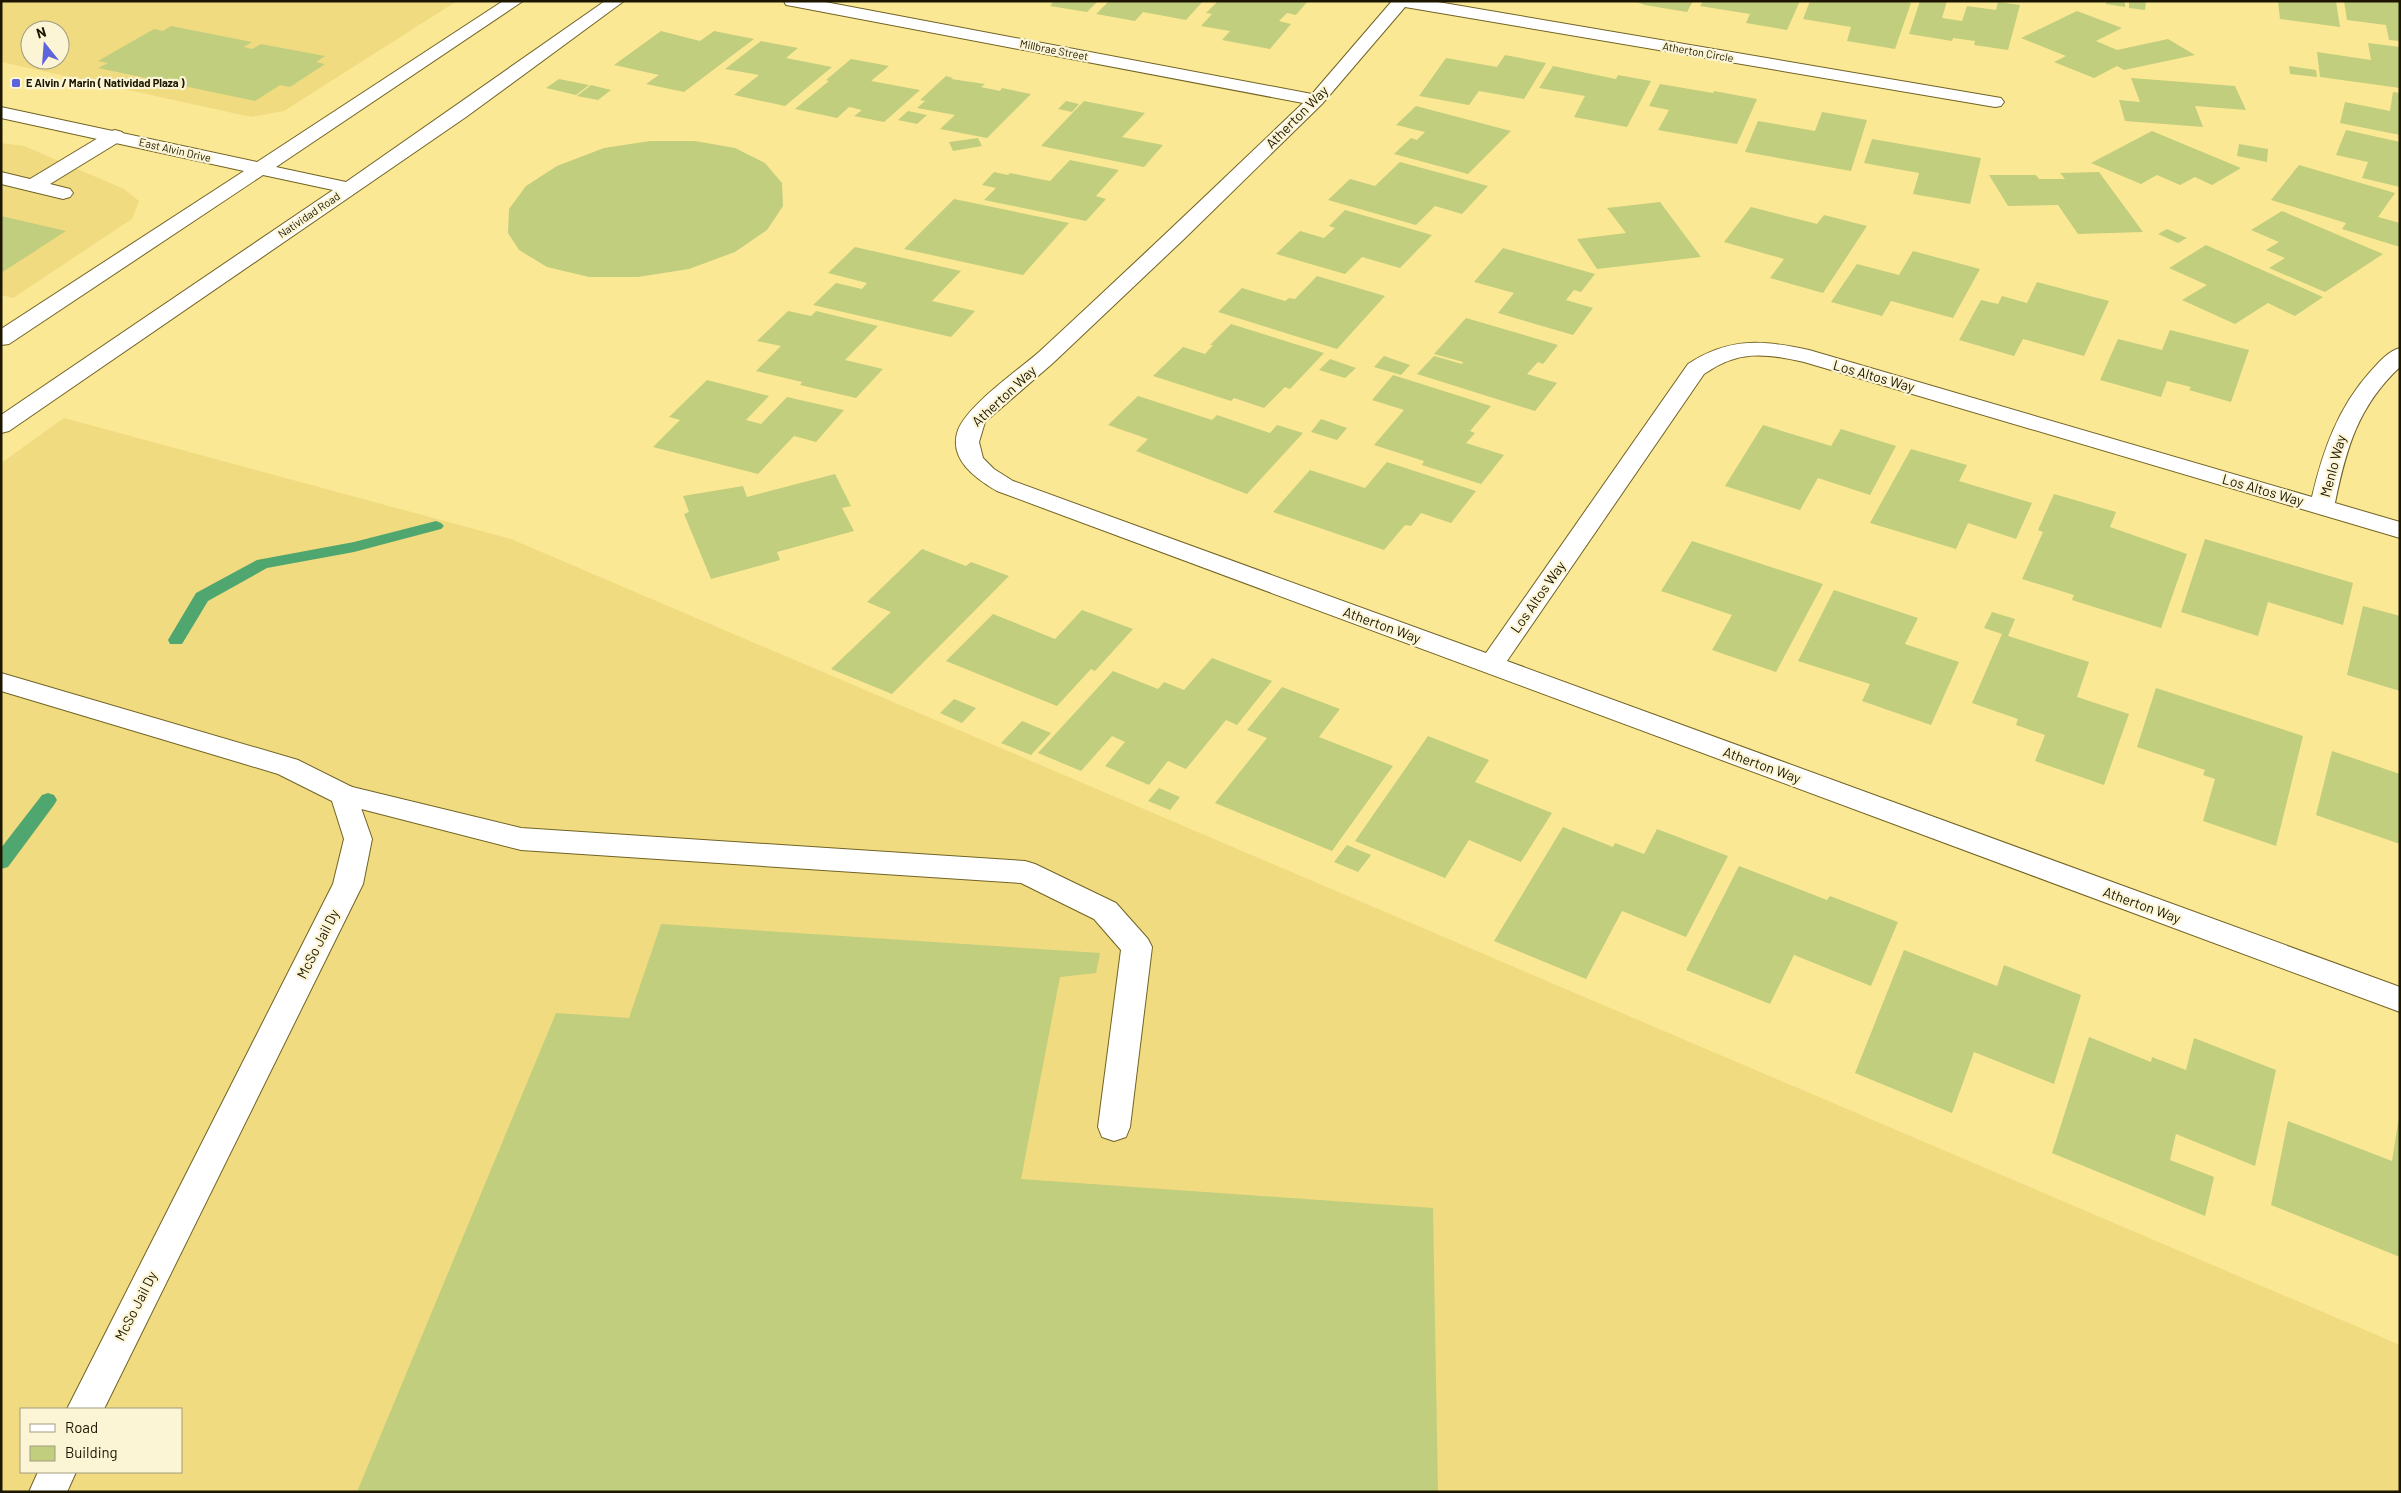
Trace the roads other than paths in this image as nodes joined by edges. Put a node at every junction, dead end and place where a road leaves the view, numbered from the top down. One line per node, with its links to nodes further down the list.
1 (515, 1): 11 (street)
2 (616, 1): 14 (street, Natividad Road)
3 (792, 1): 6 (street, Millbrae Street)
4 (1401, 1): 7 (street, Atherton Way); 8 (street, Atherton Circle)
5 (908, 8): 6 (street)
6 (894, 20): 7 (street, Millbrae Street)
7 (1316, 100): 21 (street, Atherton Way)
8 (1995, 102)
9 (1, 112): 10 (street, East Alvin Drive)
10 (114, 136): 11 (street, East Alvin Drive); 13 (street)
11 (259, 168): 14 (street, East Alvin Drive); 16 (street)
12 (1, 178): 13 (street)
13 (33, 186): 15 (street)
14 (348, 188): 18 (street, Natividad Road)
15 (63, 193)
16 (1, 338)
17 (2400, 355): 19 (street, Menlo Way)
18 (1, 426)
19 (2322, 508): 20 (street, Los Altos Way); 21 (street, Los Altos Way)
20 (2400, 530)
21 (1491, 665): 24 (street, Atherton Way)
22 (1, 682): 23 (street)
23 (344, 795): 25 (street); 26 (street, McSo Jail Dy)
24 (2400, 1000)
25 (1114, 1127)
26 (85, 1408)
27 (56, 1473): 28 (street)
28 (48, 1492)

